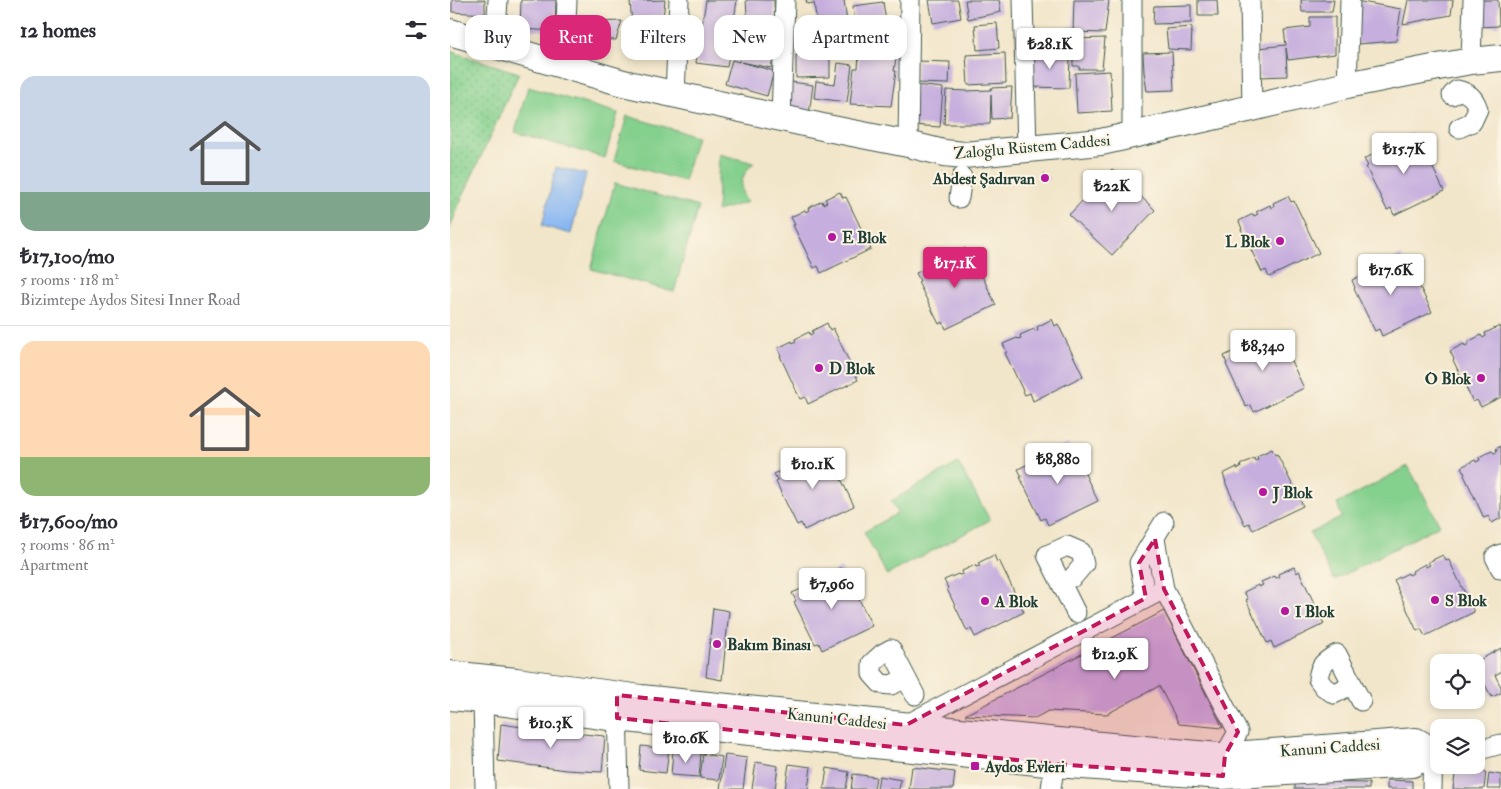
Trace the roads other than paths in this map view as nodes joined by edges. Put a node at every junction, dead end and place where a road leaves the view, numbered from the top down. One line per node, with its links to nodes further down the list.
1 (498, 0): 11 (street)
2 (567, 0): 17 (street)
3 (679, 0): 19 (street)
4 (785, 0): 22 (street)
5 (910, 0): 25 (street)
6 (1023, 0): 26 (street)
7 (1132, 0): 24 (street)
8 (1250, 0): 21 (street)
9 (1350, 0): 18 (street)
10 (1473, 0): 16 (street)
11 (497, 15)
12 (450, 32): 13 (street, Zaloğlu Rüstem Caddesi)
13 (465, 37)
14 (530, 56): 17 (street, Zaloğlu Rüstem Caddesi)
15 (1501, 58): 16 (street, Zaloğlu Rüstem Caddesi)
16 (1472, 61): 18 (street, Zaloğlu Rüstem Caddesi)
17 (564, 66): 19 (street, Zaloğlu Rüstem Caddesi)
18 (1347, 85): 21 (street, Zaloğlu Rüstem Caddesi)
19 (675, 95): 22 (street, Zaloğlu Rüstem Caddesi)
20 (1452, 95): 23 (street)
21 (1252, 108): 24 (street, Zaloğlu Rüstem Caddesi)
22 (781, 118): 25 (street, Zaloğlu Rüstem Caddesi)
23 (1459, 128)
24 (1132, 135): 26 (street, Zaloğlu Rüstem Caddesi)
25 (908, 144): 26 (street, Zaloğlu Rüstem Caddesi)
26 (1027, 150)
27 (1164, 522): 28 (street)
28 (1148, 538): 32 (street); 33 (street)
29 (1501, 554): 30 (street)
30 (1501, 569)
31 (1073, 577): 34 (street)
32 (1164, 589): 33 (street); 50 (street)
33 (1146, 598): 43 (street)
34 (1076, 613)
35 (450, 674): 42 (street, Kanuni Caddesi)
36 (900, 681): 38 (street)
37 (1347, 688): 41 (street)
38 (915, 695)
39 (450, 697): 40 (street, Kanuni Caddesi)
40 (483, 700): 42 (street, Kanuni Caddesi); 52 (street)
41 (1361, 701)
42 (617, 706): 43 (street, Kanuni Caddesi); 47 (street, Kanuni Caddesi); 53 (street)
43 (906, 725): 47 (street, Kanuni Caddesi)
44 (1501, 744): 46 (street)
45 (1430, 748): 50 (street, Kanuni Caddesi)
46 (1485, 749)
47 (1056, 752): 50 (street, Kanuni Caddesi); 54 (street)
48 (1485, 753): 49 (street)
49 (1501, 756)
50 (1224, 766)
51 (1434, 774): 55 (street)
52 (485, 789)
53 (619, 789)
54 (1051, 789)
55 (1432, 789)

